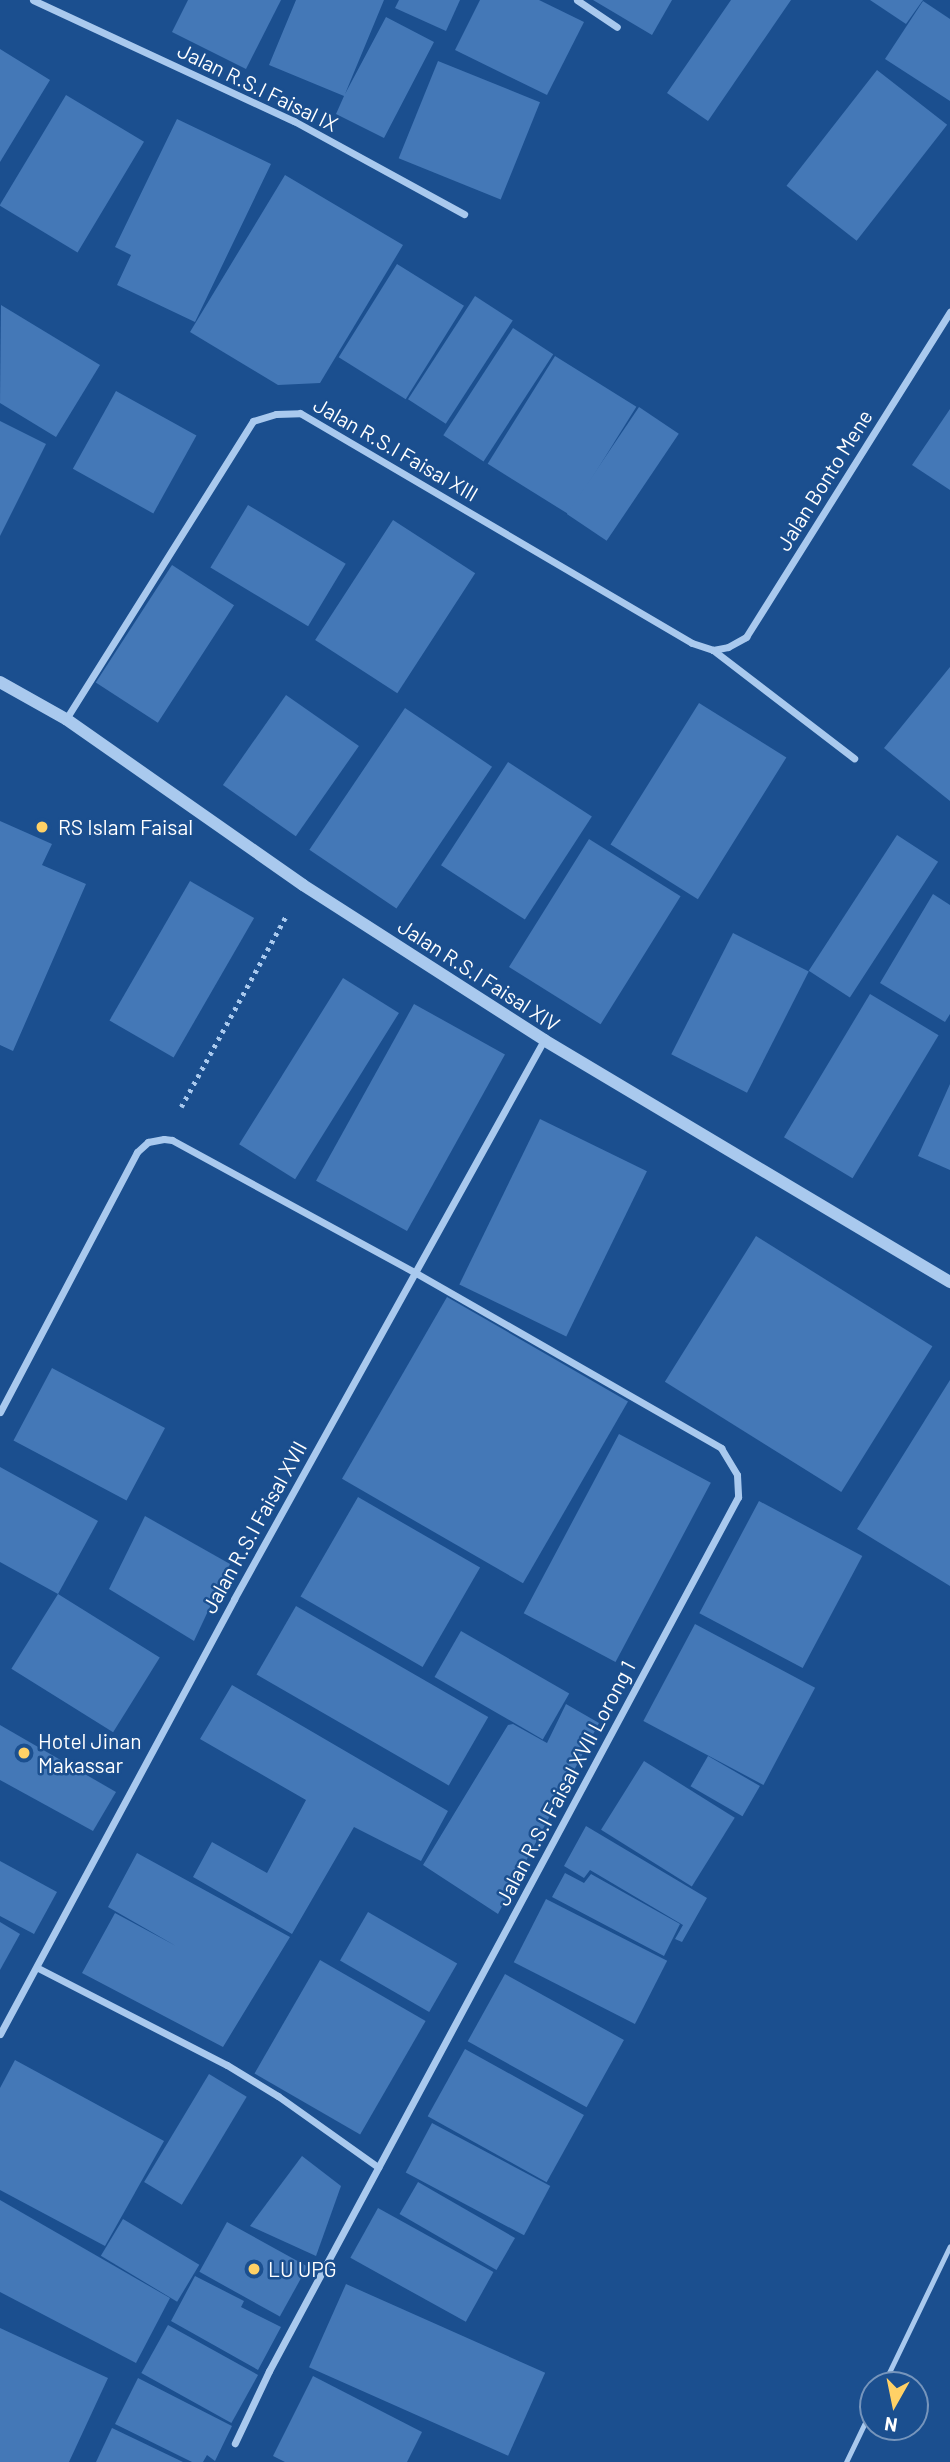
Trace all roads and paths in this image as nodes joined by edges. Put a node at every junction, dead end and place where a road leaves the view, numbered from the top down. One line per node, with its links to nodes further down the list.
1 (33, 0): 4 (street, Jalan R.S.I Faisal IX)
2 (577, 0): 3 (street)
3 (617, 27)
4 (464, 214)
5 (950, 312): 6 (street, Jalan Bonto Mene)
6 (713, 650): 8 (street, Jalan R.S.I Faisal XIII); 9 (street, Jalan R.S.I Faisal XIII)
7 (0, 682): 8 (street, Jalan R.S.I Faisal XIV)
8 (66, 719): 10 (street, Jalan R.S.I Faisal XIV)
9 (854, 758)
10 (303, 885): 11 (street, Jalan R.S.I Faisal XIV); 12 (path)
11 (544, 1040): 13 (street, Jalan R.S.I Faisal XVII); 14 (street, Jalan R.S.I Faisal XIV)
12 (164, 1139): 13 (street, Jalan R.S.I Faisal XVII Lorong 1); 15 (street)
13 (416, 1273): 16 (street, Jalan R.S.I Faisal XVII); 18 (street, Jalan R.S.I Faisal XVII Lorong 1)
14 (950, 1282)
15 (0, 1412)
16 (38, 1968): 17 (street, Jalan R.S.I Faisal XVII); 18 (street)
17 (0, 2034)
18 (378, 2167): 22 (street, Jalan R.S.I Faisal XVII Lorong 1)
19 (950, 2246): 20 (lane)
20 (890, 2371)
21 (859, 2435): 23 (lane)
22 (235, 2443)
23 (846, 2462)

